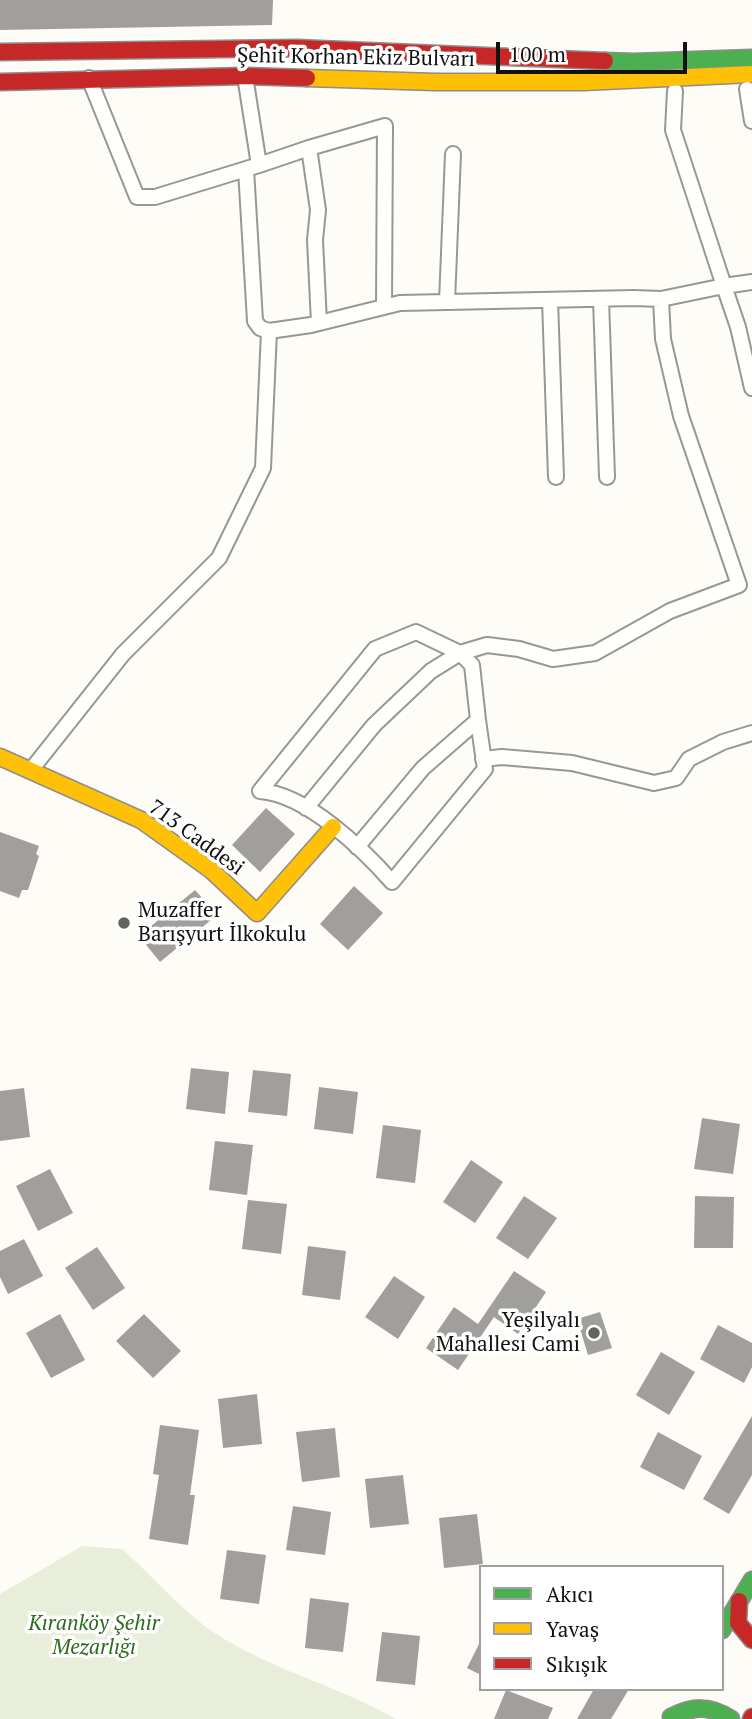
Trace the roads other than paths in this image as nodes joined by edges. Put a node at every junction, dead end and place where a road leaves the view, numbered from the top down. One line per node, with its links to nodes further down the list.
1 (752, 42): 3 (main road)
2 (0, 52): 3 (main road, Şehit Korhan Ekiz Bulvarı)
3 (549, 58): 4 (main road, Şehit Korhan Ekiz Bulvarı)
4 (752, 58)
5 (245, 76): 6 (main road, Şehit Korhan Ekiz Bulvarı); 8 (main road, Şehit Korhan Ekiz Bulvarı); 14 (street)
6 (89, 78): 7 (main road, Şehit Korhan Ekiz Bulvarı); 14 (street)
7 (0, 82)
8 (584, 82): 9 (main road, Şehit Korhan Ekiz Bulvarı); 10 (main road)
9 (750, 84): 10 (main road); 11 (street)
10 (675, 91): 16 (street)
11 (752, 121)
12 (309, 148): 14 (street); 21 (street); 22 (street)
13 (453, 154): 20 (street)
14 (252, 167): 23 (street)
15 (752, 282): 16 (street)
16 (724, 286): 18 (street); 24 (street)
17 (601, 299): 18 (street); 19 (street); 26 (street)
18 (661, 299): 27 (street)
19 (550, 300): 20 (street); 25 (street)
20 (447, 302): 21 (street)
21 (384, 307): 22 (street)
22 (319, 323): 23 (street)
23 (269, 331): 33 (street)
24 (752, 388)
25 (556, 477)
26 (607, 477)
27 (745, 582): 28 (street)
28 (460, 653): 29 (street); 34 (street); 34 (street)
29 (478, 720): 32 (street); 36 (street)
30 (752, 733): 32 (street)
31 (0, 757): 33 (main road, 713 Caddesi)
32 (483, 759): 36 (street)
33 (31, 770): 35 (main road, 713 Caddesi)
34 (306, 808): 35 (street)
35 (333, 827): 36 (street)
36 (358, 847)
37 (752, 1580): 38 (main road)
38 (740, 1601): 39 (main road); 40 (main road)
39 (724, 1627)
40 (752, 1640)
41 (682, 1699): 42 (main road)
42 (670, 1718): 43 (main road)
43 (731, 1719)

